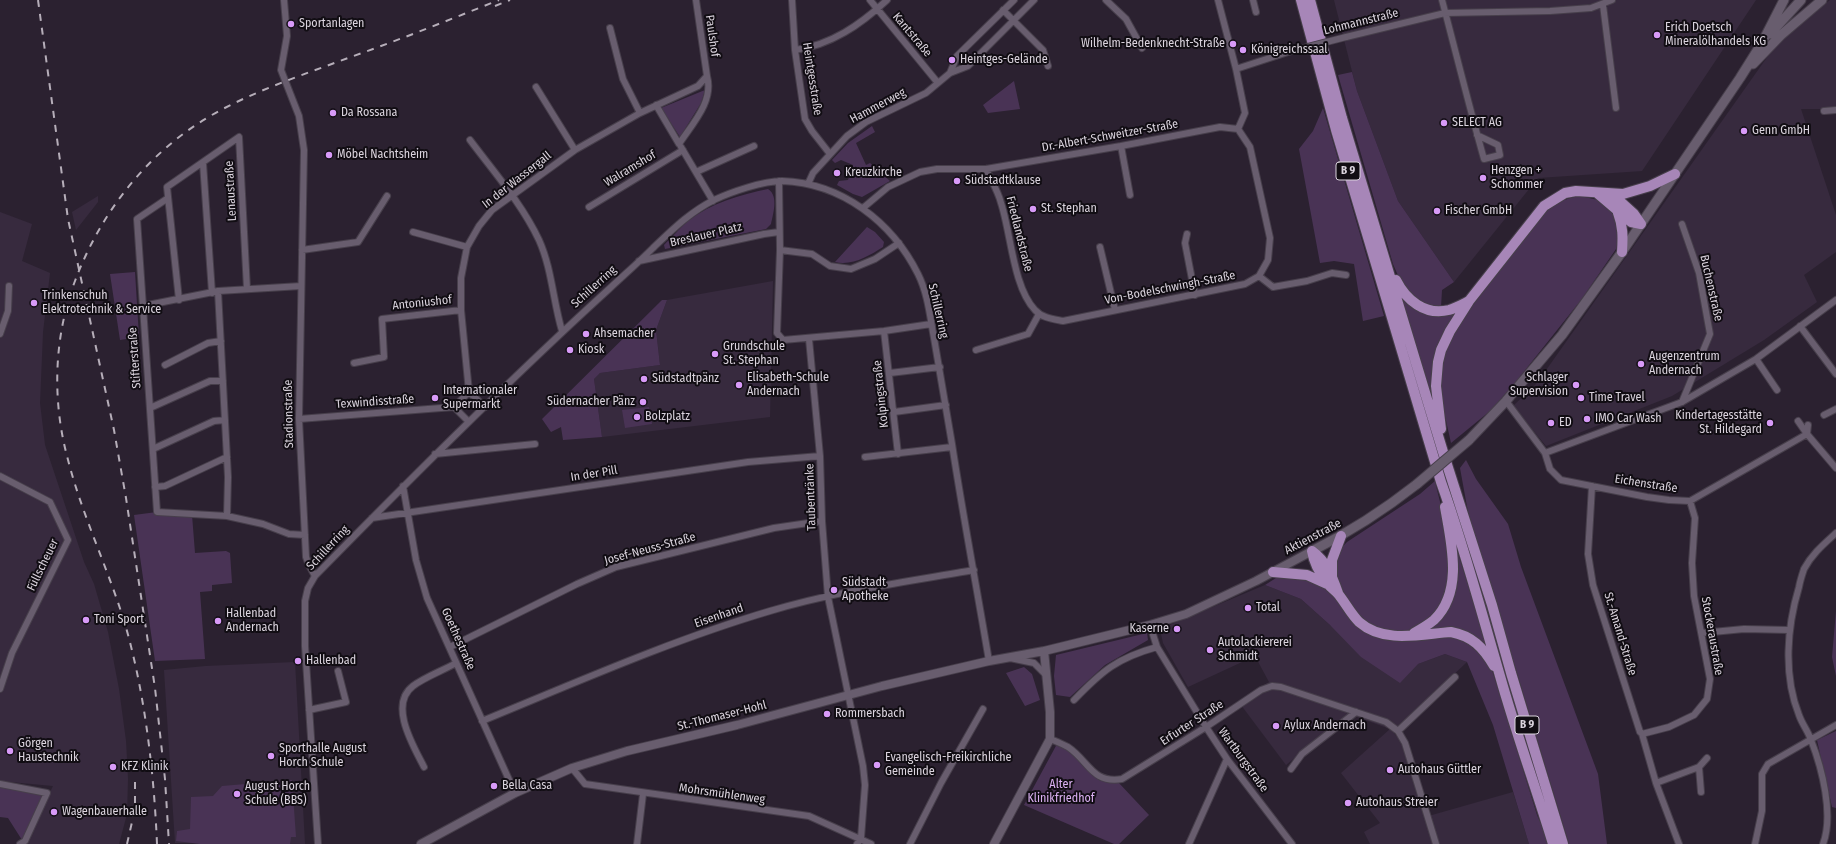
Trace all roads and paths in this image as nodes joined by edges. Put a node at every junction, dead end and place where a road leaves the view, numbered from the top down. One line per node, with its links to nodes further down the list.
1 (284, 0): 73 (street, Stadionstraße)
2 (696, 0): 31 (street, Paulshof)
3 (792, 0): 27 (street, Heintgesstraße)
4 (870, 0): 19 (street, Kantstraße)
5 (887, 0): 19 (street)
6 (1014, 0): 20 (street)
7 (1034, 0): 23 (street, Hammerweg)
8 (1106, 0): 26 (street)
9 (1218, 0): 29 (street)
10 (1253, 0): 21 (street)
11 (1301, 0): 136 (highway, B 9)
12 (1310, 0): 77 (highway, B 9)
13 (1442, 0): 22 (street)
14 (1612, 0): 18 (street, Lohmannstraße)
15 (1784, 0): 25 (main road)
16 (1801, 0): 25 (main road)
17 (1822, 0): 32 (main road)
18 (1604, 5): 22 (street, Lohmannstraße); 36 (street)
19 (876, 10): 27 (street); 33 (street, Kantstraße)
20 (1004, 10): 23 (street); 30 (street)
21 (1256, 12)
22 (1445, 13): 29 (street, Lohmannstraße, bridge); 41 (street)
23 (1014, 20): 28 (street); 30 (street, Hammerweg)
24 (610, 28): 39 (street)
25 (1762, 42): 32 (main road)
26 (1142, 48)
27 (795, 50): 48 (street, Heintgesstraße)
28 (1048, 66)
29 (1236, 69): 40 (street)
30 (950, 74): 33 (street, Hammerweg)
31 (707, 76): 35 (street, In der Wassergall); 43 (street, Paulshof)
32 (1740, 78): 52 (main road, Aktienstraße)
33 (938, 83): 48 (street, Hammerweg)
34 (536, 88): 46 (street)
35 (656, 105): 39 (street, In der Wassergall); 43 (street)
36 (1616, 108)
37 (1836, 110): 38 (street)
38 (1824, 111)
39 (640, 113): 46 (street, In der Wassergall)
40 (1238, 129): 45 (street, Dr.-Albert-Schweitzer-Straße); 79 (street)
41 (1477, 135)
42 (470, 140): 56 (street)
43 (679, 144): 47 (street)
44 (754, 146): 51 (street)
45 (1121, 146): 50 (street, Dr.-Albert-Schweitzer-Straße); 57 (street)
46 (575, 150): 56 (street, In der Wassergall)
47 (683, 150): 51 (street); 62 (street, Walramshof)
48 (830, 154): 54 (street, Hammerweg)
49 (203, 163): 60 (street, Lenaustraße); 82 (street, Lenaustraße); 83 (street)
50 (986, 169): 63 (street); 91 (street, Friedlandstraße)
51 (696, 172): 61 (street)
52 (1675, 174): 58 (highway); 65 (main road, Aktienstraße)
53 (779, 181): 54 (street, Schillerring); 61 (street, Schillerring); 68 (street)
54 (808, 184): 63 (street, Schillerring)
55 (1597, 193): 58 (highway); 64 (highway); 87 (highway)
56 (511, 195): 71 (street, In der Wassergall); 94 (street)
57 (1130, 195)
58 (1613, 195): 65 (highway)
59 (387, 196): 73 (street)
60 (168, 198): 85 (street, Lenaustraße); 88 (street)
61 (713, 201): 76 (street, Schillerring)
62 (589, 207)
63 (863, 208): 70 (street, Schillerring)
64 (1617, 211): 65 (highway); 75 (highway)
65 (1641, 224): 75 (main road, Aktienstraße)
66 (1682, 224): 110 (street, Buchenstraße)
67 (413, 232): 71 (street)
68 (779, 232): 74 (street); 76 (street, Breslauer Platz)
69 (1187, 234): 84 (street)
70 (899, 243): 74 (street); 92 (street, Schillerring)
71 (467, 247): 89 (street, In der Wassergall)
72 (1100, 248): 90 (street)
73 (302, 250): 81 (street, Stadionstraße)
74 (780, 250): 97 (street)
75 (1622, 252): 109 (main road, Aktienstraße)
76 (639, 261): 94 (street, Schillerring)
77 (1386, 263): 87 (highway); 127 (highway, B 9)
78 (1346, 275): 79 (street)
79 (1259, 276): 84 (street, Von-Bodelschwingh-Straße)
80 (9, 286): 96 (street)
81 (301, 286): 82 (street); 118 (street, Stadionstraße)
82 (247, 288): 83 (street)
83 (215, 292): 85 (street); 98 (street)
84 (1195, 295): 90 (street, Von-Bodelschwingh-Straße)
85 (179, 300): 88 (street)
86 (1836, 300): 93 (street)
87 (1469, 301): 127 (highway)
88 (143, 306): 113 (street, Stifterstraße)
89 (461, 310): 101 (street, Antoniushof); 108 (street, In der Wassergall)
90 (1115, 310): 91 (street, Von-Bodelschwingh-Straße)
91 (1039, 314): 99 (street)
92 (931, 324): 95 (street); 103 (street, Schillerring)
93 (1800, 326): 100 (street); 105 (street)
94 (562, 331): 112 (street, Schillerring)
95 (884, 331): 97 (street); 104 (street, Kolpingstraße)
96 (0, 334)
97 (809, 339): 131 (street, Taubentränke)
98 (221, 340): 102 (street); 106 (street)
99 (976, 350)
100 (1756, 359): 107 (street); 110 (street)
101 (354, 363)
102 (165, 365)
103 (940, 367): 104 (street); 111 (street, Schillerring)
104 (890, 373): 116 (street, Kolpingstraße)
105 (1836, 374)
106 (223, 381): 113 (street); 119 (street)
107 (1777, 390)
108 (469, 392): 112 (street); 114 (street)
109 (1506, 401): 128 (street, Eichenstraße); 147 (main road, Aktienstraße, bridge)
110 (1682, 402): 128 (street)
111 (946, 405): 116 (street); 125 (street, Schillerring)
112 (485, 407): 121 (street, Schillerring)
113 (150, 408): 126 (street, Stifterstraße)
114 (454, 408): 118 (street, Texwindisstraße); 121 (street)
115 (1836, 409): 117 (street)
116 (894, 412): 130 (street, Kolpingstraße)
117 (1824, 415)
118 (299, 419): 146 (street, Stadionstraße)
119 (225, 420): 126 (street); 132 (street)
120 (1798, 421): 123 (street)
121 (469, 422): 129 (street, Schillerring)
122 (1808, 425): 123 (street)
123 (1807, 434): 134 (street); 140 (street, Eichenstraße)
124 (535, 444): 129 (street)
125 (952, 447): 130 (street); 149 (street, Schillerring)
126 (153, 449): 139 (street, Stifterstraße)
127 (1443, 452): 205 (highway, B 9)
128 (1545, 453): 138 (street, Eichenstraße)
129 (435, 454): 137 (street, Schillerring)
130 (898, 454): 133 (street)
131 (820, 456): 141 (street, In der Pill); 144 (street, Taubentränke)
132 (227, 457): 139 (street); 142 (street)
133 (865, 457)
134 (1836, 468)
135 (0, 476): 168 (street, Füllscheuer)
136 (1441, 482): 156 (highway); 166 (highway, B 9)
137 (403, 486): 141 (street, Goethestraße); 143 (street, Schillerring)
138 (1592, 486): 140 (street, Eichenstraße); 178 (street, St.-Amand-Straße)
139 (155, 487): 142 (street, Stifterstraße)
140 (1690, 501): 157 (street, Stockeraustraße)
141 (407, 513): 143 (street, In der Pill); 158 (street, Goethestraße)
142 (228, 516): 146 (street, Stifterstraße)
143 (372, 518): 151 (street, Schillerring)
144 (822, 521): 153 (street, Taubentränke); 158 (street, Josef-Neuss-Straße)
145 (1836, 533): 155 (street)
146 (305, 535): 151 (street, Stadionstraße)
147 (1341, 536): 148 (main road, Aktienstraße); 152 (highway)
148 (1312, 551): 150 (street, Aktienstraße); 152 (highway)
149 (974, 570): 153 (street, Eisenhand); 162 (street, Schillerring)
150 (1273, 572): 152 (highway); 154 (street, Aktienstraße)
151 (315, 576): 172 (street, Schillerring)
152 (1330, 580): 156 (highway)
153 (828, 597): 169 (street, Taubentränke); 174 (street, Eisenhand)
154 (1150, 625): 159 (street); 160 (street, Aktienstraße)
155 (1789, 630): 157 (street); 180 (street)
156 (1412, 634): 166 (highway)
157 (1702, 634): 178 (street, Stockeraustraße)
158 (450, 647): 163 (street, Goethestraße)
159 (1157, 647): 170 (street); 176 (street, Wartburgstraße)
160 (1044, 651): 161 (street, St.-Thomaser-Hohl); 165 (street)
161 (1009, 658): 162 (street, St.-Thomaser-Hohl); 165 (street)
162 (989, 661): 169 (street, St.-Thomaser-Hohl)
163 (456, 664): 174 (street, Goethestraße); 183 (street)
164 (338, 671): 172 (street)
165 (1046, 675): 179 (street)
166 (1500, 676): 204 (highway, B 9)
167 (1456, 677): 177 (street)
168 (0, 689)
169 (849, 696): 185 (street, St.-Thomaser-Hohl); 192 (street, Taubentränke)
170 (1074, 700)
171 (983, 709): 199 (street)
172 (309, 710): 194 (street, Schillerring)
173 (1356, 712): 176 (street, Erfurter Straße); 177 (street, Erfurter Straße); 186 (street)
174 (482, 721): 190 (street, Goethestraße)
175 (1836, 725): 180 (street)
176 (1206, 727): 179 (street, Erfurter Straße); 182 (street, Wartburgstraße)
177 (1398, 731): 203 (street)
178 (1642, 734): 188 (street, St.-Amand-Straße)
179 (1050, 738): 200 (street)
180 (1811, 738): 207 (street); 208 (street)
181 (1707, 758): 184 (street)
182 (1227, 759): 201 (street); 202 (street, Wartburgstraße)
183 (424, 767)
184 (1699, 767): 188 (street); 189 (street)
185 (572, 768): 190 (street, St.-Thomaser-Hohl); 191 (street, Mohrsmühlenweg)
186 (1291, 769)
187 (0, 784): 193 (street)
188 (1656, 784): 206 (street, St.-Amand-Straße)
189 (1701, 792)
190 (515, 793): 195 (street, St.-Thomaser-Hohl)
191 (643, 794): 192 (street, Mohrsmühlenweg); 196 (street)
192 (861, 838): 197 (street); 198 (street, Mohrsmühlenweg)
193 (20, 844)
194 (317, 844)
195 (422, 844)
196 (637, 844)
197 (857, 844)
198 (871, 844)
199 (910, 844)
200 (994, 844)
201 (1189, 844)
202 (1292, 844)
203 (1436, 844)
204 (1553, 844)
205 (1563, 844)
206 (1678, 844)
207 (1755, 844)
208 (1823, 844)

